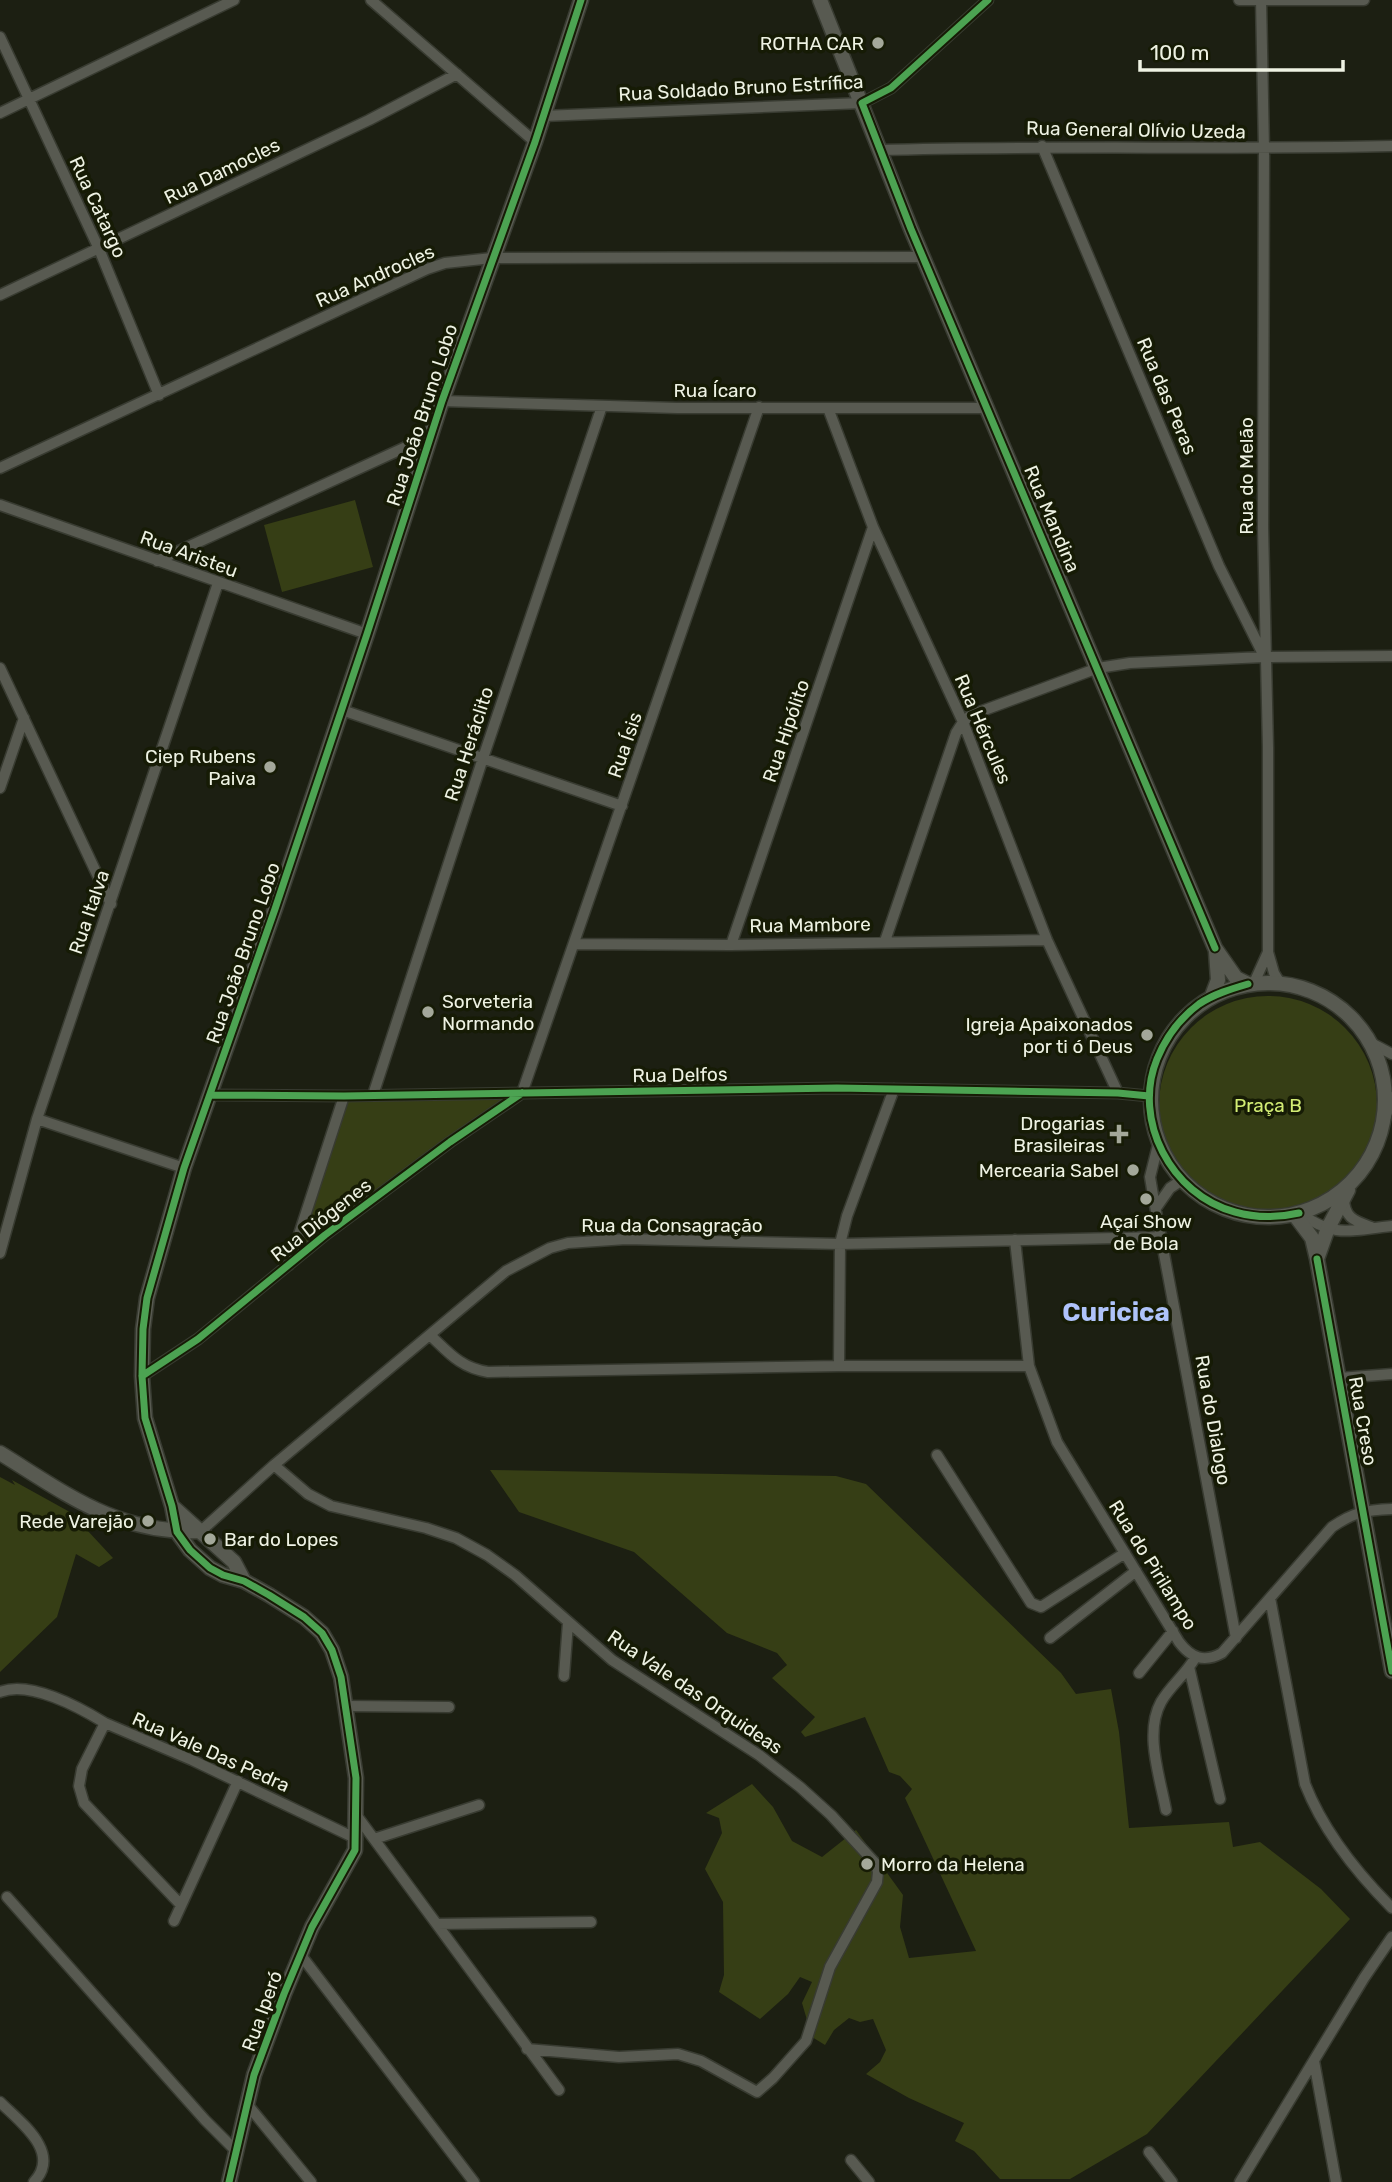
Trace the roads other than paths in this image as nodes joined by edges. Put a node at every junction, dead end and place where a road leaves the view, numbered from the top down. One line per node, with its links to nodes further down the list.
1 (234, 0): 11 (street)
2 (371, 0): 10 (street)
3 (581, 0): 14 (street, Rua João Bruno Lobo)
4 (820, 0): 12 (street, Rua Mandina)
5 (988, 0): 12 (street, Rua Soldado Bruno Estrífica)
6 (1238, 0): 7 (street)
7 (1262, 0): 8 (street); 18 (street, Rua do Melão)
8 (1364, 0)
9 (0, 37): 11 (street, Rua Catargo)
10 (457, 74): 15 (street); 20 (street, Rua Damocles)
11 (28, 101): 13 (street); 20 (street, Rua Catargo)
12 (862, 103): 14 (street, Rua Soldado Bruno Estrífica); 19 (street, Rua Mandina)
13 (0, 114)
14 (543, 116): 15 (street, Rua João Bruno Lobo)
15 (535, 142): 22 (street, Rua João Bruno Lobo)
16 (1042, 146): 18 (street, Rua General Olívio Uzeda); 19 (street, Rua General Olívio Uzeda); 38 (street, Rua das Peras)
17 (1392, 146): 18 (street, Rua General Olívio Uzeda)
18 (1264, 149): 38 (street, Rua do Melão)
19 (879, 150): 21 (street, Rua Mandina)
20 (99, 249): 23 (street, Rua Damocles); 24 (street, Rua Catargo)
21 (923, 257): 22 (street, Rua Androcles); 29 (street, Rua Mandina)
22 (492, 258): 24 (street, Rua Androcles); 25 (street, Rua João Bruno Lobo)
23 (0, 295)
24 (159, 395): 31 (street, Rua Androcles)
25 (442, 401): 26 (street, Rua Ícaro); 30 (street, Rua João Bruno Lobo)
26 (602, 406): 27 (street, Rua Ícaro); 44 (street, Rua Heráclito)
27 (759, 407): 28 (street, Rua Ícaro); 46 (street, Rua Ísis)
28 (828, 408): 29 (street, Rua Ícaro); 33 (street, Rua Hércules)
29 (988, 408): 40 (street, Rua Mandina)
30 (430, 436): 34 (street); 36 (street, Rua João Bruno Lobo)
31 (0, 468)
32 (0, 505): 34 (street, Rua Aristeu)
33 (873, 527): 43 (street, Rua Hércules); 51 (street, Rua Hipólito)
34 (158, 561): 35 (street, Rua Aristeu)
35 (218, 583): 36 (street, Rua Aristeu); 47 (street, Rua Italva)
36 (367, 634): 41 (street, Rua João Bruno Lobo)
37 (1392, 656): 38 (street)
38 (1264, 657): 40 (street); 53 (street, Rua do Melão)
39 (0, 668): 42 (street)
40 (1098, 668): 43 (street); 52 (street, Rua Mandina)
41 (342, 710): 44 (street); 65 (street, Rua João Bruno Lobo)
42 (24, 718): 45 (street); 47 (street)
43 (963, 722): 48 (street, Rua Hércules); 49 (street)
44 (483, 758): 46 (street); 64 (street, Rua Heráclito)
45 (0, 788)
46 (622, 806): 50 (street, Rua Ísis)
47 (111, 904): 69 (street, Rua Italva)
48 (1046, 940): 49 (street, Rua Mambore); 59 (street, Rua Hércules)
49 (885, 941): 51 (street, Rua Mambore)
50 (575, 944): 51 (street, Rua Mambore); 61 (street, Rua Ísis)
51 (731, 945)
52 (1215, 947): 54 (street, Rua Mandina); 56 (street, Rua Mandina)
53 (1268, 952): 54 (street, Rua do Melão); 55 (street, Rua do Melão)
54 (1251, 983): 55 (street); 56 (street)
55 (1280, 983): 57 (street)
56 (1212, 996): 67 (street)
57 (1371, 1043): 58 (street); 70 (street)
58 (1392, 1054)
59 (1102, 1064): 62 (street); 63 (street, Rua Hércules)
60 (894, 1089): 61 (street, Rua Delfos); 62 (street, Rua Delfos); 83 (street)
61 (522, 1093): 64 (street, Rua Delfos); 86 (street, Rua Diógenes)
62 (1096, 1093): 63 (street, Rua Delfos)
63 (1118, 1093): 67 (street, Rua Delfos)
64 (373, 1095): 66 (street, Rua Delfos)
65 (210, 1096): 66 (street, Rua Delfos); 72 (street, Rua João Bruno Lobo)
66 (344, 1096): 86 (street)
67 (1150, 1096): 71 (street)
68 (1392, 1097): 70 (street)
69 (37, 1119): 72 (street); 84 (street, Rua Italva)
70 (1383, 1125): 74 (street)
71 (1158, 1145): 73 (street); 76 (street, Rua do Dialogo)
72 (184, 1168): 91 (street, Rua João Bruno Lobo)
73 (1182, 1180): 76 (street); 77 (street)
74 (1351, 1183): 75 (street); 77 (street)
75 (1344, 1198): 79 (street); 80 (street)
76 (1156, 1208): 81 (street, Rua do Dialogo)
77 (1297, 1214): 79 (street); 85 (street, Rua Creso)
78 (1392, 1226): 80 (street)
79 (1328, 1228): 80 (street); 85 (street)
80 (1374, 1228)
81 (1162, 1237): 82 (street, Rua da Consagração); 108 (street, Rua do Dialogo)
82 (1015, 1240): 83 (street, Rua da Consagração); 89 (street, Rua do Pirilampo)
83 (840, 1244): 87 (street, Rua da Consagração); 88 (street)
84 (0, 1253)
85 (1317, 1259): 92 (street, Rua Creso)
86 (289, 1265): 91 (street, Rua Diógenes)
87 (430, 1335): 88 (street); 95 (street, Rua da Consagração)
88 (839, 1366): 89 (street)
89 (1029, 1366): 101 (street, Rua do Pirilampo)
90 (1392, 1374): 92 (street)
91 (142, 1376): 96 (street, Rua João Bruno Lobo)
92 (1339, 1378): 98 (street, Rua Creso)
93 (0, 1453): 99 (street)
94 (937, 1455): 101 (street)
95 (274, 1465): 100 (street, Rua da Consagração); 105 (street, Rua Vale das Orquideas)
96 (172, 1506): 99 (street, Rua João Bruno Lobo); 100 (street, Rua João Bruno Lobo)
97 (1392, 1508): 98 (street, Rua do Pirilampo)
98 (1364, 1510): 104 (street, Rua do Pirilampo); 110 (street, Rua Creso)
99 (177, 1531): 100 (street); 103 (street, Rua João Bruno Lobo)
100 (201, 1531): 103 (street, Rua João Bruno Lobo)
101 (1125, 1553): 102 (street, Rua do Pirilampo)
102 (1136, 1572): 106 (street, Rua do Pirilampo); 107 (street)
103 (244, 1581): 114 (street, Rua João Bruno Lobo)
104 (1270, 1598): 108 (street, Rua do Pirilampo); 127 (street)
105 (568, 1623): 112 (street); 133 (street, Rua Vale das Orquideas)
106 (1173, 1631): 109 (street, Rua do Pirilampo); 111 (street)
107 (1050, 1638)
108 (1236, 1638): 109 (street, Rua do Pirilampo)
109 (1192, 1663): 118 (street); 120 (street)
110 (1392, 1671)
111 (1139, 1673)
112 (565, 1676)
113 (0, 1692): 116 (street)
114 (346, 1706): 115 (street); 121 (street, Rua João Bruno Lobo)
115 (449, 1707)
116 (105, 1723): 117 (street, Rua Vale Das Pedra); 126 (street, Rua Vale Das Pedra)
117 (238, 1781): 122 (street, Rua Vale Das Pedra); 126 (street)
118 (1220, 1799)
119 (479, 1805): 123 (street)
120 (1166, 1810)
121 (357, 1816): 122 (street, Rua João Bruno Lobo); 123 (street)
122 (357, 1839): 124 (street, Rua João Bruno Lobo)
123 (374, 1839): 130 (street)
124 (350, 1861): 132 (street, Rua Iperó)
125 (7, 1897): 138 (street)
126 (181, 1905): 128 (street)
127 (1392, 1908)
128 (174, 1921)
129 (592, 1922): 130 (street)
130 (437, 1924): 133 (street)
131 (1392, 1937): 134 (street)
132 (300, 1954): 137 (street, Rua Iperó); 144 (street)
133 (527, 2049): 135 (street)
134 (1314, 2061): 147 (street); 148 (street)
135 (559, 2090)
136 (0, 2102): 141 (street)
137 (247, 2104): 138 (street, Rua Iperó); 143 (street)
138 (236, 2151): 142 (street, Rua Iperó)
139 (1149, 2151): 146 (street)
140 (851, 2160): 145 (street)
141 (34, 2182)
142 (229, 2182)
143 (311, 2182)
144 (474, 2182)
145 (869, 2182)
146 (1172, 2182)
147 (1240, 2182)
148 (1336, 2182)

